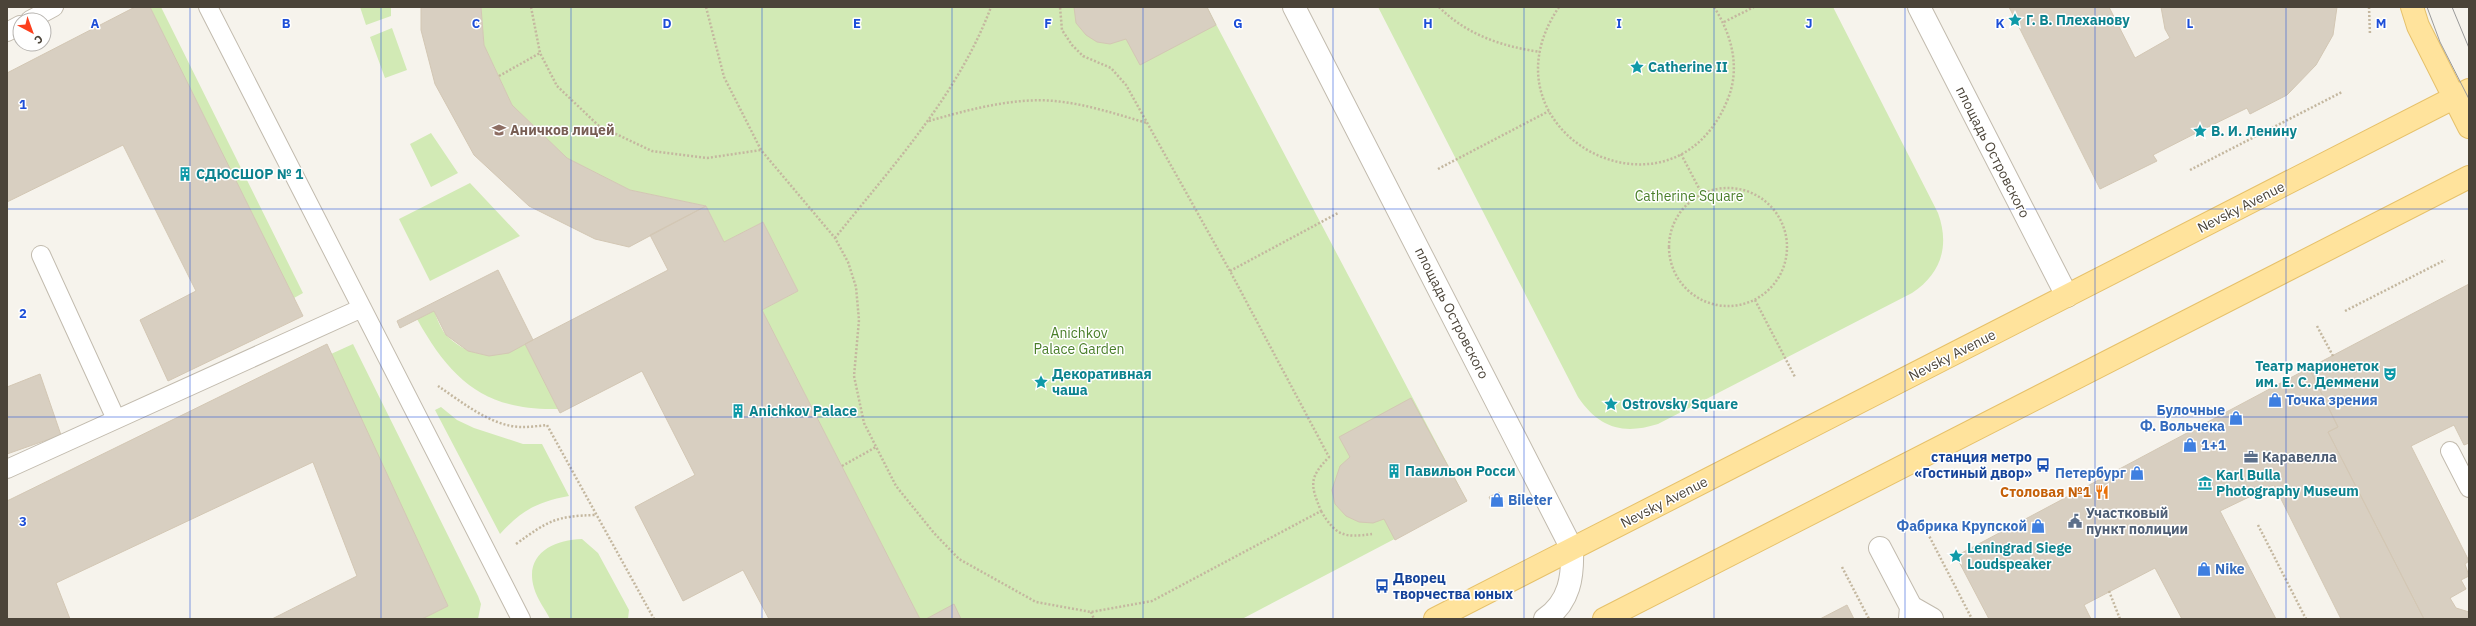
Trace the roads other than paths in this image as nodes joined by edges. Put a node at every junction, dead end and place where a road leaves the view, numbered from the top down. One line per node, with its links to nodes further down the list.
1 (54, 7): 6 (lane)
2 (208, 7): 12 (lane)
3 (1294, 7): 18 (street, площадь Островского)
4 (1919, 7): 11 (street, площадь Островского)
5 (2412, 7): 7 (main road)
6 (45, 12)
7 (2462, 94): 8 (main road); 11 (main road, Nevsky Avenue)
8 (2469, 127)
9 (2469, 177): 23 (main road)
10 (42, 255): 13 (lane)
11 (2067, 296): 18 (main road, Nevsky Avenue)
12 (362, 308): 13 (lane); 20 (lane)
13 (116, 419): 15 (lane)
14 (2450, 451): 16 (lane)
15 (7, 469)
16 (2467, 481)
17 (1880, 548): 19 (street)
18 (1572, 549): 21 (main road, Nevsky Avenue); 22 (street, площадь Островского)
19 (1910, 613): 24 (street)
20 (521, 619)
21 (1435, 619)
22 (1545, 619)
23 (1604, 619)
24 (1932, 619)

